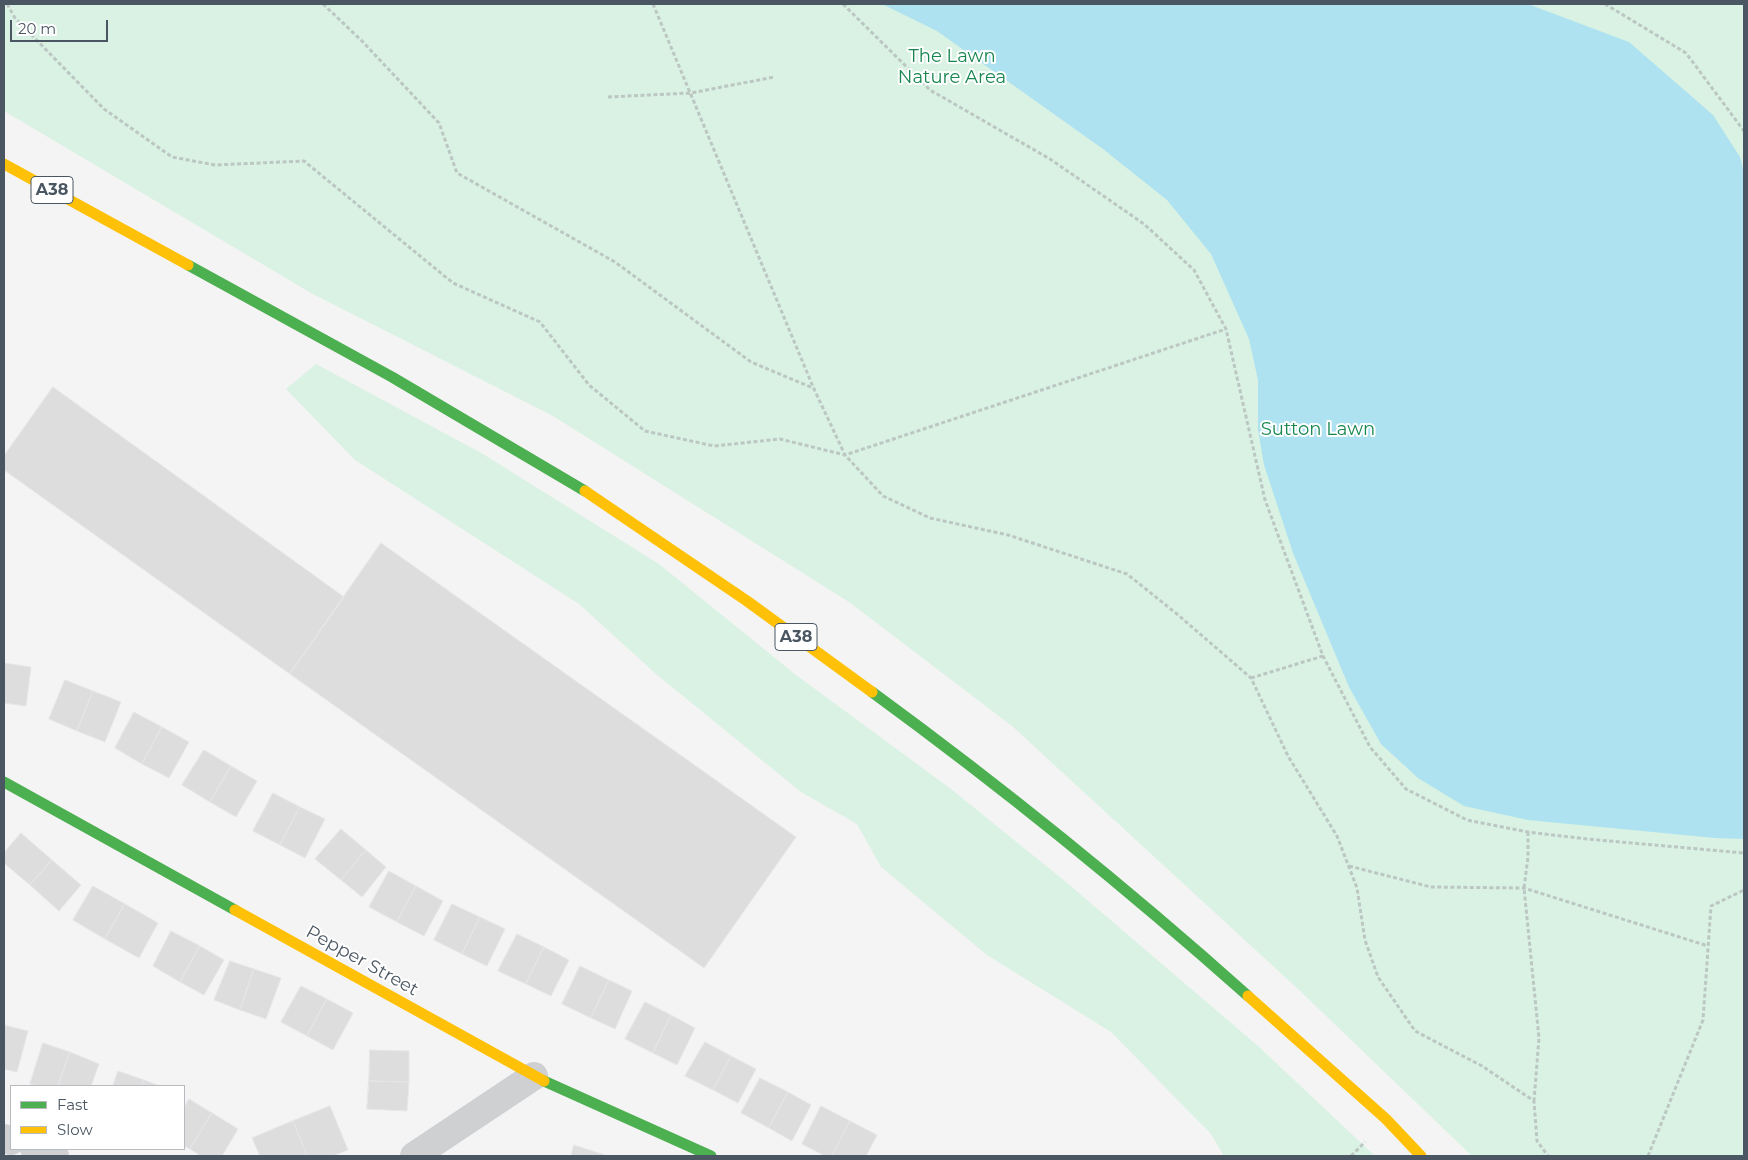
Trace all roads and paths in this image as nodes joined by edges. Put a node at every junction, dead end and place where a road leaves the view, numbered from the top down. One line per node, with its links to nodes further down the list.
1 (7, 4): 13 (path)
2 (323, 4): 12 (path)
3 (653, 4): 7 (path)
4 (843, 4): 11 (path)
5 (1605, 4): 9 (path)
6 (774, 77): 7 (path)
7 (691, 92): 8 (path); 12 (path)
8 (608, 97)
9 (1744, 131)
10 (4, 164): 31 (main road, A38)
11 (1226, 329): 13 (path); 14 (path)
12 (814, 388): 13 (path)
13 (845, 455): 15 (path)
14 (1323, 656): 15 (path); 17 (path)
15 (1251, 678): 19 (path)
16 (4, 782): 23 (main road, Pepper Street)
17 (1528, 832): 18 (path); 20 (path)
18 (1744, 853)
19 (1348, 866): 20 (path); 24 (path)
20 (1524, 888): 22 (path); 24 (path)
21 (1744, 890): 22 (path)
22 (1708, 946): 33 (path)
23 (534, 1076): 28 (street); 29 (main road, Pepper Street)
24 (1534, 1101): 32 (path)
25 (1367, 1140): 30 (path)
26 (37, 1150): 27 (street)
27 (55, 1156)
28 (414, 1156)
29 (711, 1156)
30 (1351, 1156)
31 (1421, 1156)
32 (1548, 1156)
33 (1648, 1156)

